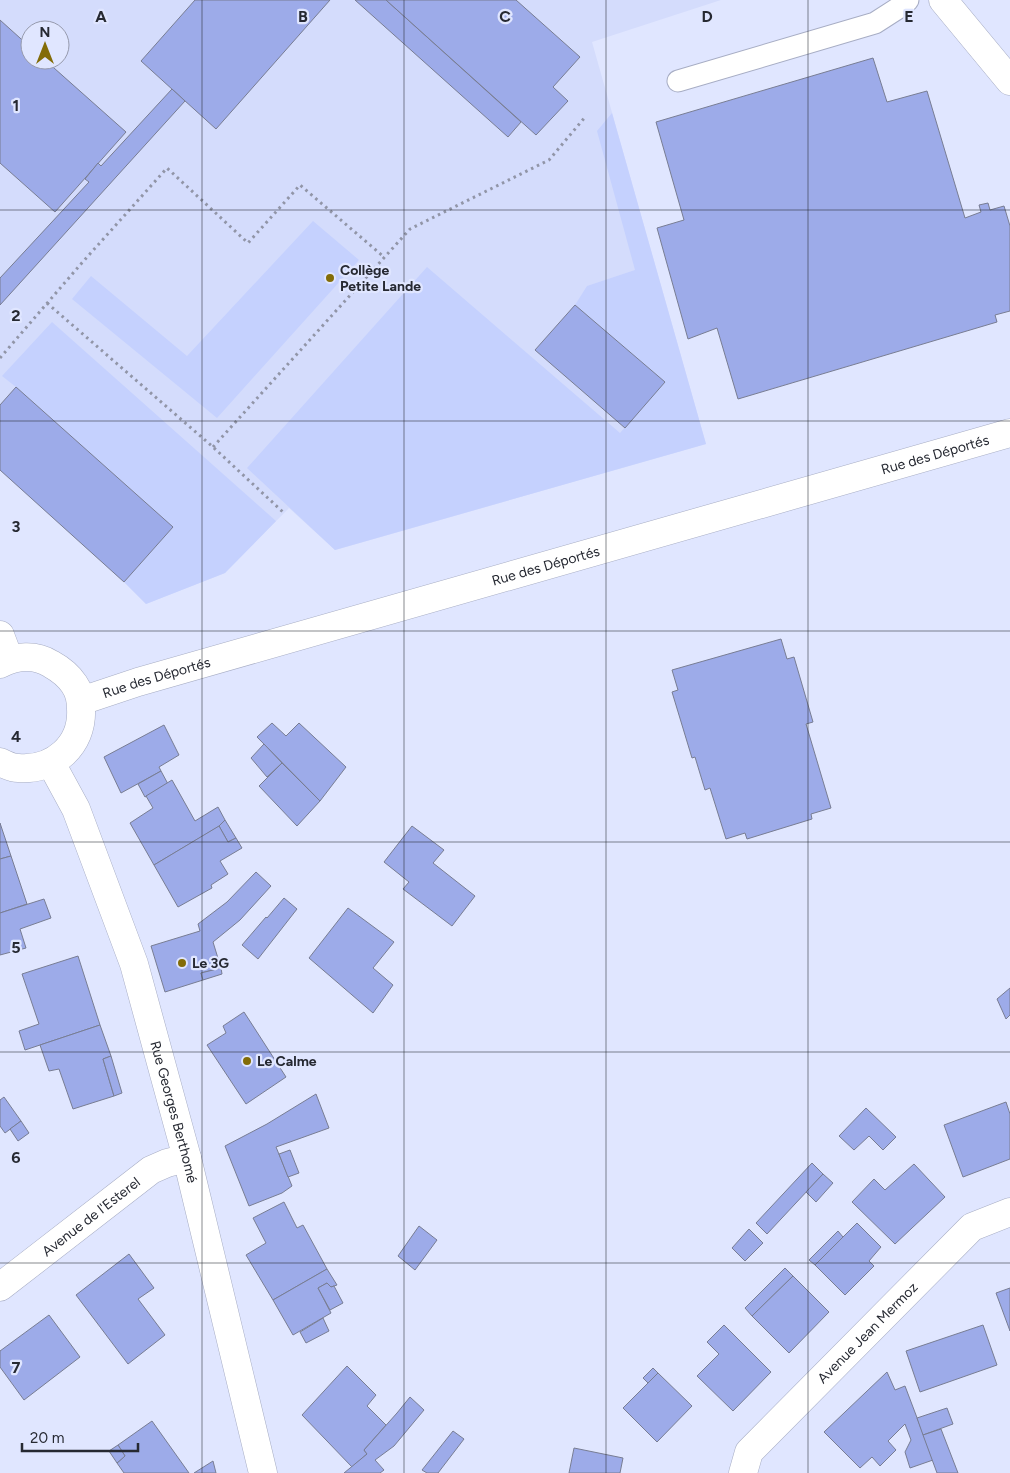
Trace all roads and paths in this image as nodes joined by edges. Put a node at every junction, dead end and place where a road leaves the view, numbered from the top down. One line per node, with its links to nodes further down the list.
1 (908, 0): 3 (lane)
2 (943, 0): 4 (street)
3 (678, 81)
4 (1010, 81)
5 (586, 116): 6 (path)
6 (384, 257): 7 (path); 10 (path)
7 (47, 303): 8 (path); 10 (path)
8 (0, 358)
9 (1010, 433): 13 (street, Rue des Déportés)
10 (213, 447): 11 (path)
11 (284, 513)
12 (3, 653): 13 (street)
13 (81, 702): 15 (street)
14 (0, 762): 15 (street)
15 (50, 763): 16 (street, Rue Georges Berthomé)
16 (188, 1158): 18 (street, Avenue de l'Esterel); 19 (street, Rue Georges Berthomé)
17 (1010, 1212): 20 (street, Avenue Jean Mermoz)
18 (0, 1287)
19 (263, 1473)
20 (743, 1473)

